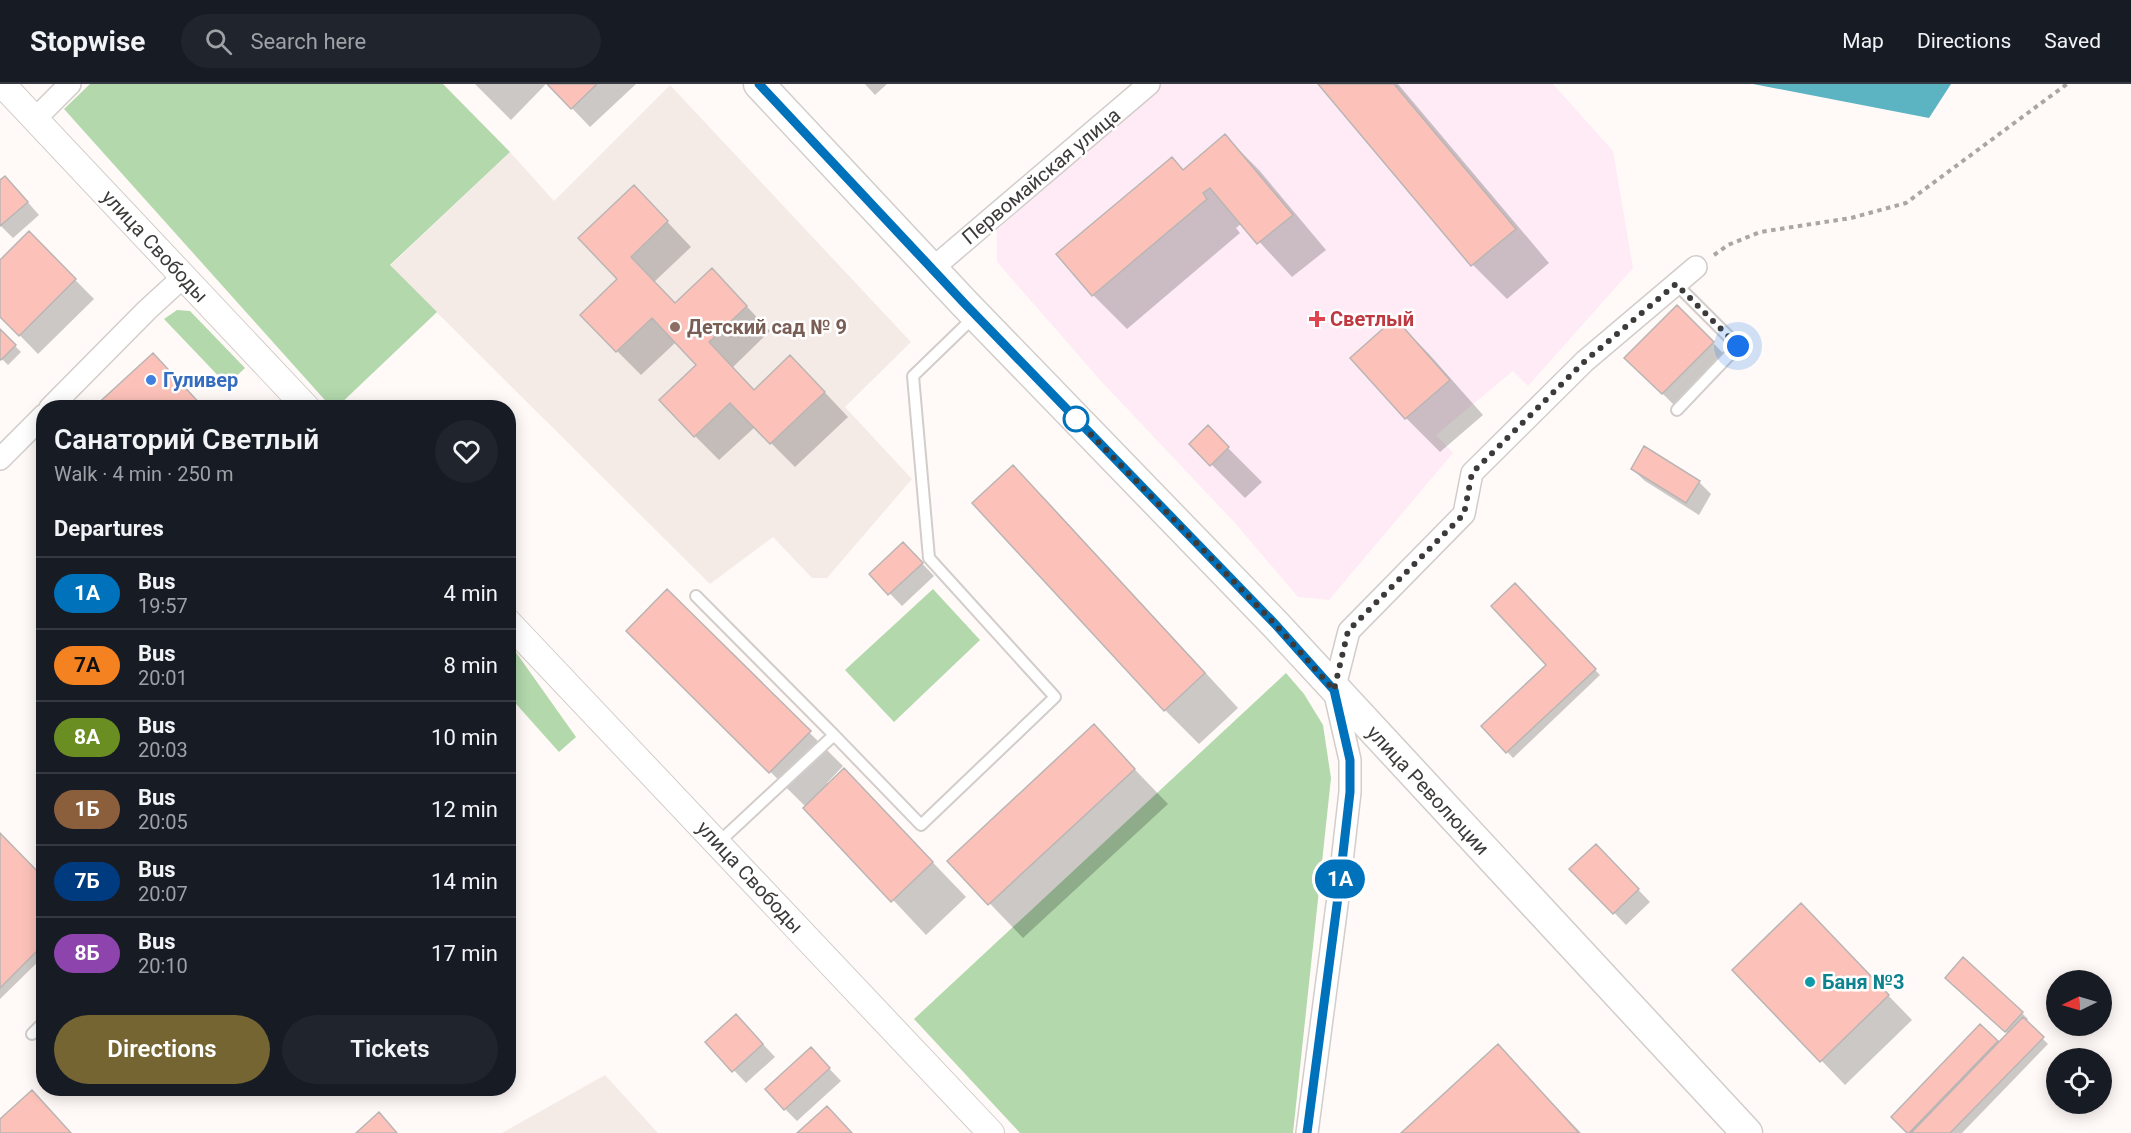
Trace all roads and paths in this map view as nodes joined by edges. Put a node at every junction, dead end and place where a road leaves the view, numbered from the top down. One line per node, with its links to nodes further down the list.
1 (2, 84): 6 (street, улица Свободы)
2 (70, 84): 6 (street)
3 (759, 84): 8 (main road, улица Революции)
4 (1149, 84): 8 (street, Первомайская улица)
5 (2067, 84): 7 (path)
6 (35, 118): 9 (street, улица Свободы)
7 (1696, 267): 10 (street)
8 (933, 268): 11 (main road, улица Революции)
9 (183, 277): 12 (street); 13 (street, улица Свободы)
10 (1676, 284): 14 (lane); 19 (street)
11 (975, 315): 19 (main road, улица Революции); 20 (lane)
12 (58, 400)
13 (299, 400)
14 (1677, 410)
15 (36, 423): 16 (street)
16 (0, 459)
17 (696, 596): 20 (lane)
18 (516, 630): 21 (street, улица Свободы)
19 (1334, 690): 25 (street); 26 (main road, улица Революции)
20 (834, 735): 21 (lane)
21 (717, 843): 24 (street, улица Свободы)
22 (36, 1030): 23 (lane)
23 (32, 1034)
24 (991, 1133)
25 (1307, 1133)
26 (1747, 1133)

